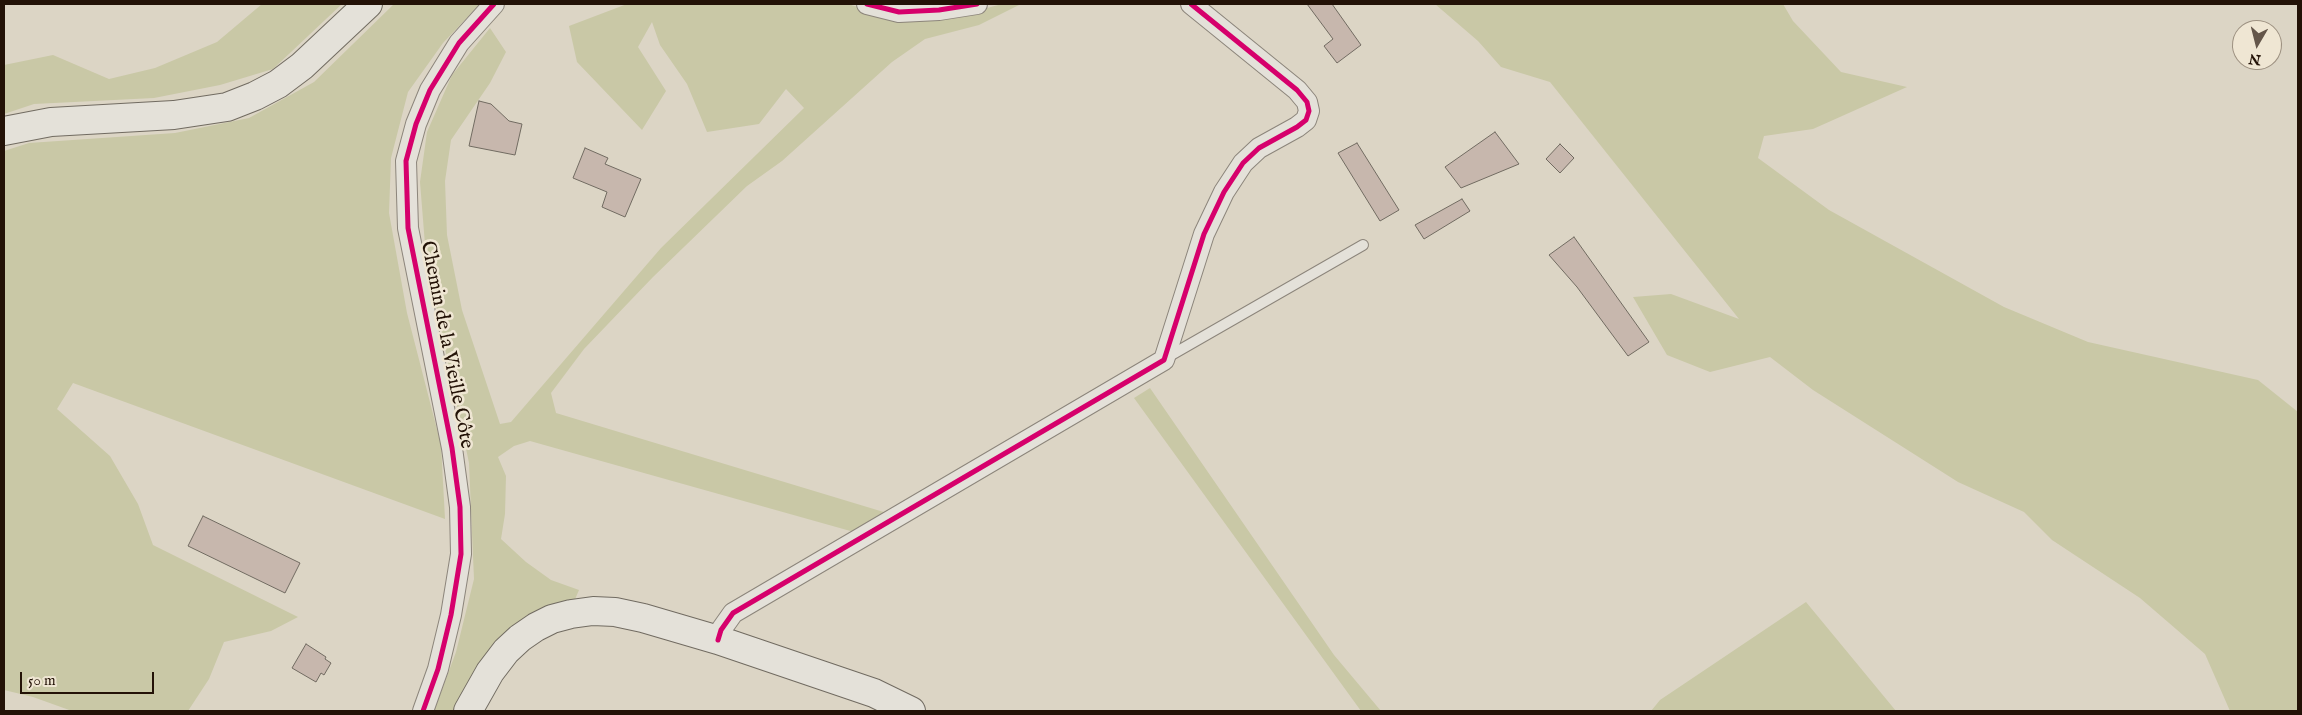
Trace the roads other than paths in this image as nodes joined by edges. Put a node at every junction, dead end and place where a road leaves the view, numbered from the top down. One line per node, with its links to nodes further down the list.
1 (368, 4): 6 (street)
2 (494, 4): 10 (street, Chemin de la Vieille Côte)
3 (866, 4): 4 (street)
4 (977, 4)
5 (1191, 4): 8 (street)
6 (4, 131)
7 (1363, 246): 8 (lane)
8 (1164, 360): 9 (street)
9 (718, 640): 11 (street); 12 (street)
10 (423, 711)
11 (468, 711)
12 (911, 711)

